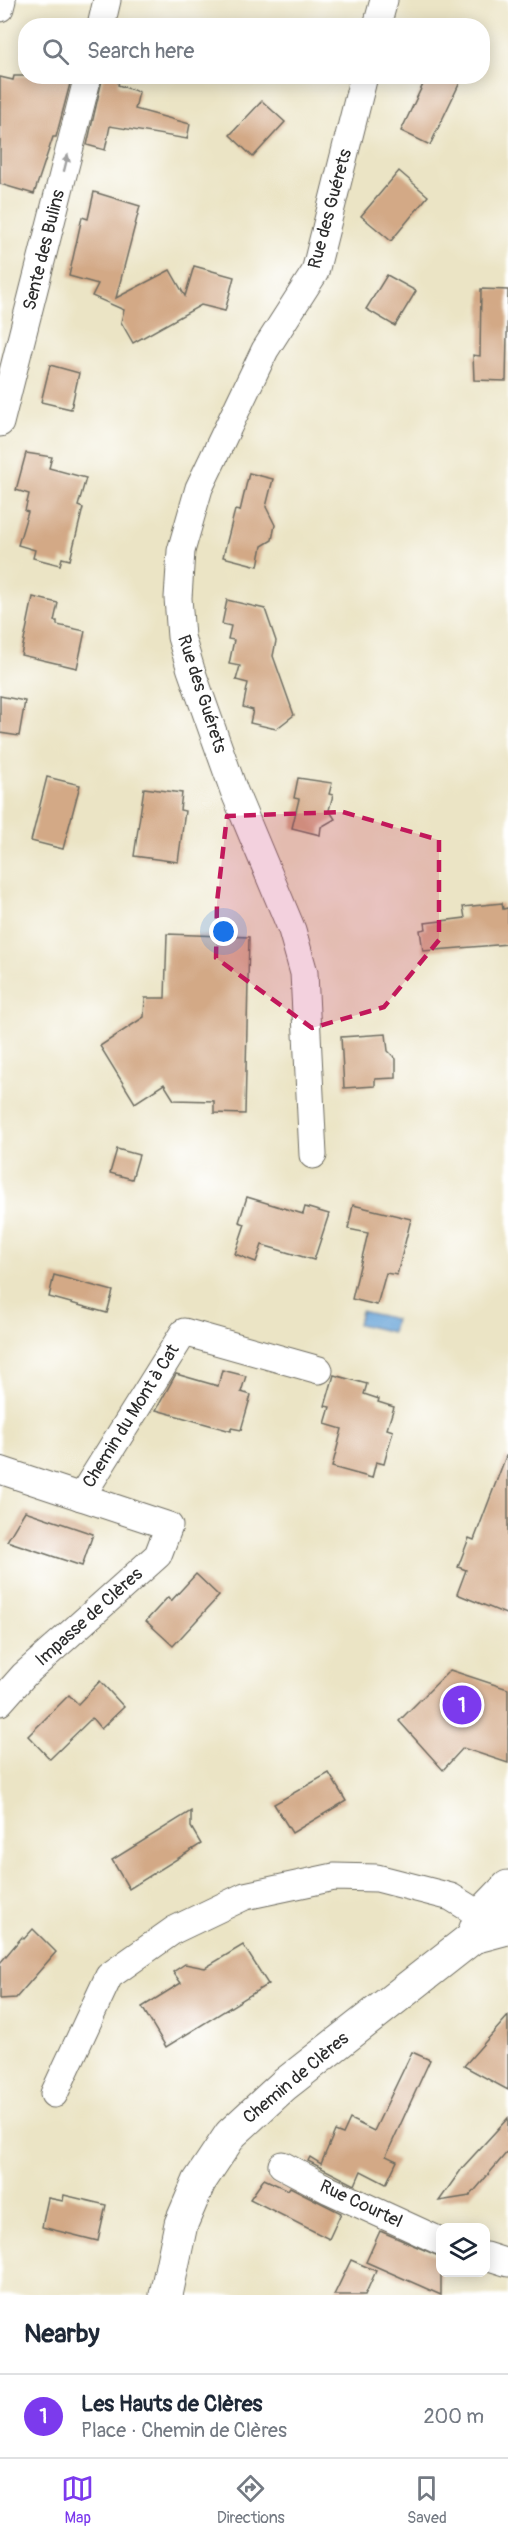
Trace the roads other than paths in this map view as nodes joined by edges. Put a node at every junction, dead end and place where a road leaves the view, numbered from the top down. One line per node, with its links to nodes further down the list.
1 (2, 0): 4 (street)
2 (107, 0): 5 (street)
3 (384, 0): 6 (street)
4 (0, 8)
5 (103, 18)
6 (379, 18)
7 (86, 84): 9 (street, Sente des Bulins, one-way to 7)
8 (362, 84): 10 (street, Rue des Guérets)
9 (0, 423)
10 (313, 1155)
11 (319, 1370): 13 (street, Chemin du Mont à Cat)
12 (0, 1470): 13 (street, Chemin du Mont à Cat)
13 (81, 1497): 14 (street, Chemin du Mont à Cat)
14 (169, 1526): 15 (street, Impasse de Clères)
15 (0, 1702)
16 (508, 1887): 17 (street, Chemin de Clères)
17 (491, 1927): 18 (street); 23 (street, Chemin de Clères)
18 (54, 2094)
19 (282, 2165): 20 (street, Rue Courtel)
20 (436, 2239)
21 (490, 2257): 22 (street)
22 (508, 2264)
23 (166, 2295)

